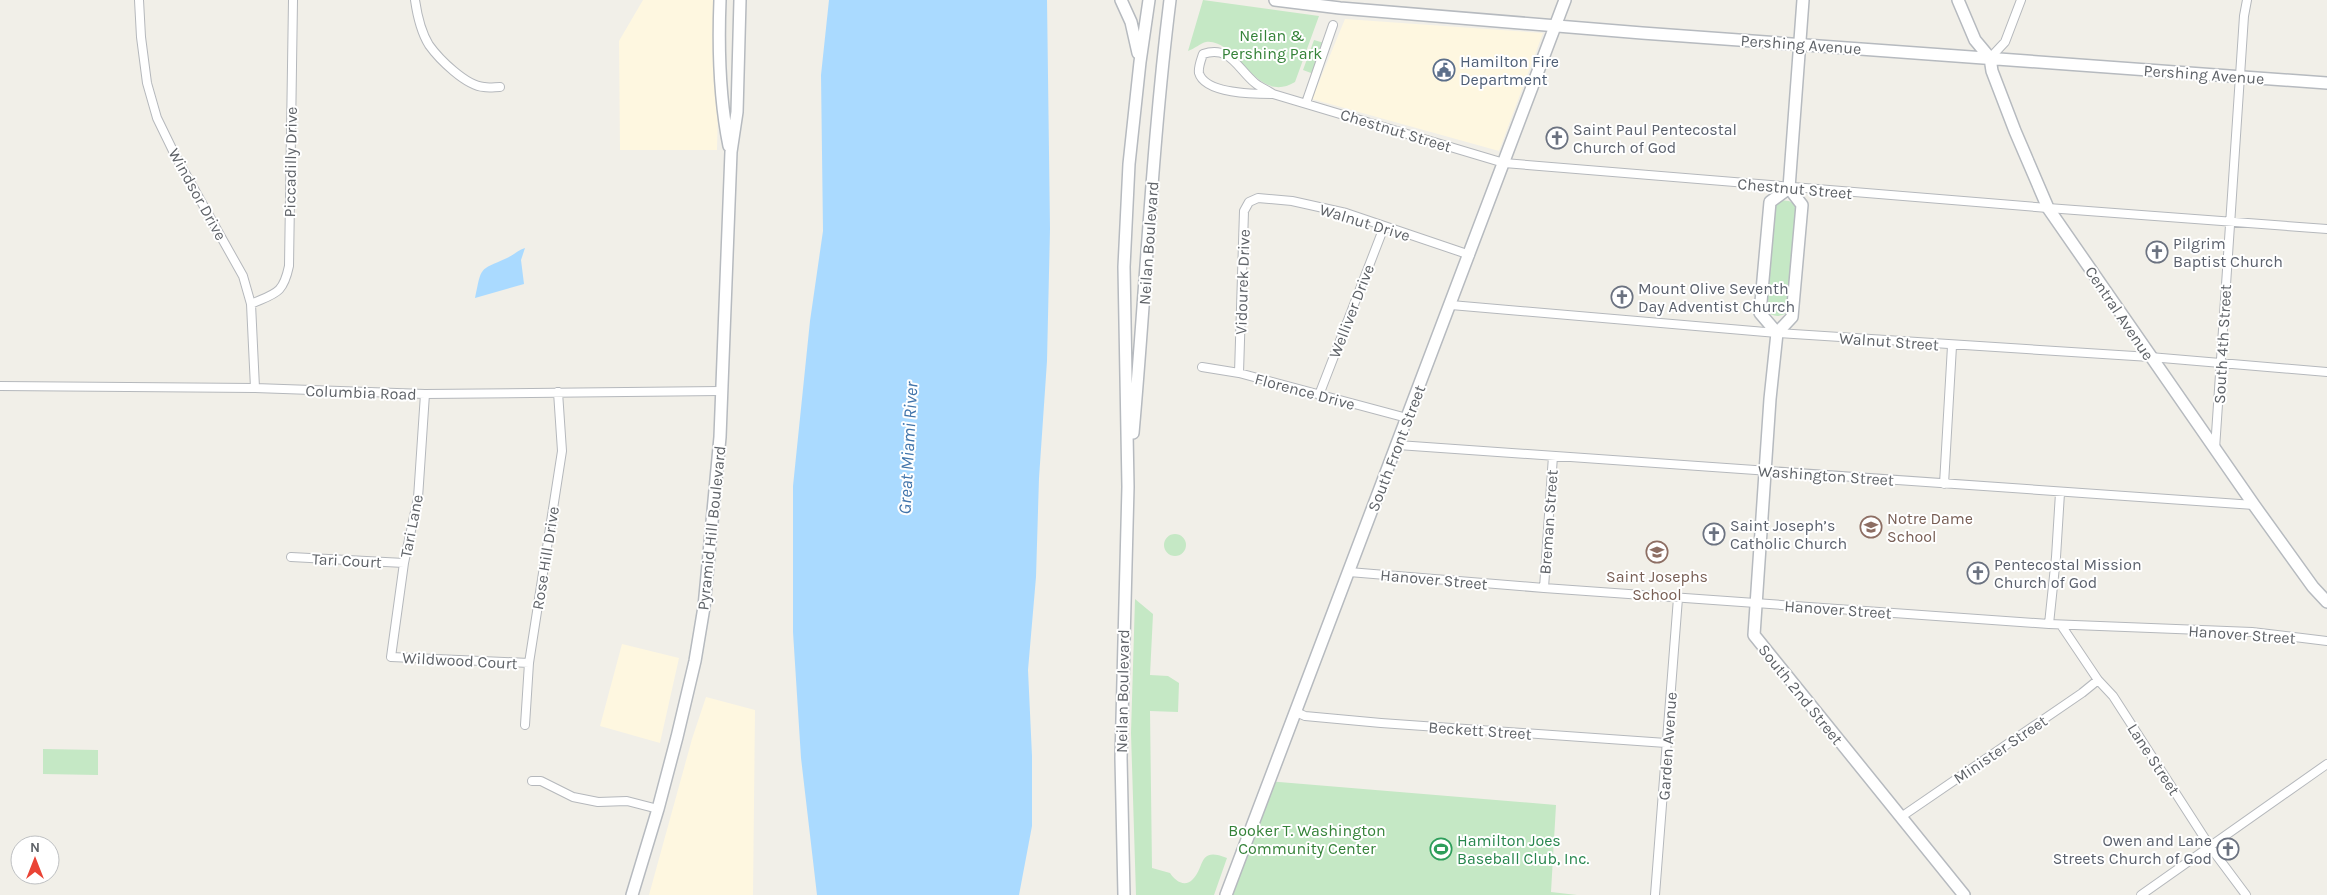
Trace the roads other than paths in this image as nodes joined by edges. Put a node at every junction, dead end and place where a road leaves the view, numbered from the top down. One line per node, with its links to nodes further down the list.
1 (139, 0): 34 (street, Windsor Drive)
2 (293, 0): 34 (street, Piccadilly Drive)
3 (415, 0): 22 (street)
4 (720, 0): 25 (street, Pyramid Hill Boulevard)
5 (740, 0): 25 (street, Pyramid Hill Boulevard)
6 (1121, 0): 19 (street)
7 (1149, 0): 19 (street, Neilan Boulevard)
8 (1170, 0): 55 (street, Neilan Boulevard)
9 (1274, 0): 16 (street, Pershing Avenue)
10 (1565, 0): 16 (street, South Front Street)
11 (1803, 0): 17 (street)
12 (1958, 0): 18 (street, Central Avenue)
13 (2021, 0): 18 (street)
14 (2247, 0): 20 (street, South 4th Street)
15 (1333, 25): 24 (street)
16 (1556, 25): 17 (street, Pershing Avenue); 26 (street, South Front Street)
17 (1799, 43): 18 (street, Pershing Avenue); 27 (street)
18 (1990, 58): 20 (street, Pershing Avenue); 29 (street, Central Avenue)
19 (1140, 62): 55 (street, Neilan Boulevard)
20 (2240, 76): 21 (street, Pershing Avenue); 30 (street, South 4th Street)
21 (2327, 83)
22 (500, 87)
23 (1272, 94): 23 (street, Chestnut Street); 24 (street, Chestnut Street)
24 (1306, 102): 26 (street, Chestnut Street)
25 (730, 152): 45 (street, Pyramid Hill Boulevard)
26 (1504, 163): 27 (street, Chestnut Street); 33 (street, South Front Street)
27 (1789, 188): 29 (street, Chestnut Street); 36 (street); 36 (street)
28 (1258, 198): 31 (street, Walnut Drive); 42 (street, Vidourek Drive)
29 (2048, 208): 30 (street, Chestnut Street); 38 (street, Central Avenue)
30 (2230, 222): 32 (street, Chestnut Street); 39 (street, South 4th Street)
31 (1384, 227): 33 (street, Walnut Drive); 48 (street, Welliver Drive)
32 (2327, 229)
33 (1470, 255): 35 (street, South Front Street)
34 (251, 304): 44 (street, Windsor Drive)
35 (1451, 305): 36 (street, Walnut Street); 49 (street, South Front Street)
36 (1777, 333): 37 (street, Walnut Street); 53 (street, South 2nd Street)
37 (1952, 346): 38 (street, Walnut Street); 54 (street)
38 (2150, 357): 39 (street, Walnut Street); 51 (street, Central Avenue)
39 (2222, 364): 41 (street, Walnut Street); 51 (street, South 4th Street)
40 (1202, 367): 42 (street, Florence Drive)
41 (2327, 372)
42 (1239, 373): 48 (street, Florence Drive)
43 (0, 386): 44 (street, Columbia Road)
44 (255, 388): 47 (street, Columbia Road)
45 (721, 391): 46 (street, Columbia Road); 76 (street, Pyramid Hill Boulevard)
46 (558, 392): 47 (street, Columbia Road); 69 (street, Rose Hill Drive)
47 (425, 394): 59 (street, Tari Lane)
48 (1319, 395): 49 (street, Florence Drive)
49 (1407, 418): 50 (street, South Front Street)
50 (1398, 445): 52 (street, Washington Street); 60 (street, South Front Street)
51 (2215, 449): 57 (street, Central Avenue)
52 (1553, 456): 53 (street, Washington Street); 61 (street, Breman Street)
53 (1766, 471): 54 (street, Washington Street); 64 (street, South 2nd Street)
54 (1944, 484): 56 (street, Washington Street)
55 (1128, 487): 80 (street, Neilan Boulevard)
56 (2060, 493): 57 (street, Washington Street); 65 (street)
57 (2254, 506): 63 (street, Central Avenue)
58 (291, 557): 59 (street, Tari Court)
59 (404, 563): 68 (street, Tari Lane)
60 (1349, 572): 61 (street, Hanover Street); 71 (street, South Front Street)
61 (1544, 588): 62 (street, Hanover Street)
62 (1678, 598): 64 (street, Hanover Street); 73 (street, Garden Avenue)
63 (2327, 602)
64 (1755, 603): 65 (street, Hanover Street); 77 (street, South 2nd Street)
65 (2049, 624): 66 (street, Hanover Street)
66 (2061, 625): 67 (street, Hanover Street); 70 (street, Lane Street)
67 (2327, 641)
68 (391, 657): 69 (street, Wildwood Court)
69 (529, 663): 72 (street, Rose Hill Drive)
70 (2098, 680): 77 (street, Minister Street); 78 (street, Lane Street)
71 (1296, 712): 73 (street, Beckett Street); 81 (street, South Front Street)
72 (525, 725)
73 (1666, 743): 82 (street, Garden Avenue)
74 (2327, 764): 78 (street)
75 (532, 781): 76 (street)
76 (658, 810): 79 (street, Pyramid Hill Boulevard)
77 (1901, 817): 83 (street, South 2nd Street)
78 (2211, 848): 84 (street); 85 (street, Lane Street)
79 (632, 895)
80 (1124, 895)
81 (1226, 895)
82 (1655, 895)
83 (1964, 895)
84 (2141, 895)
85 (2246, 895)

